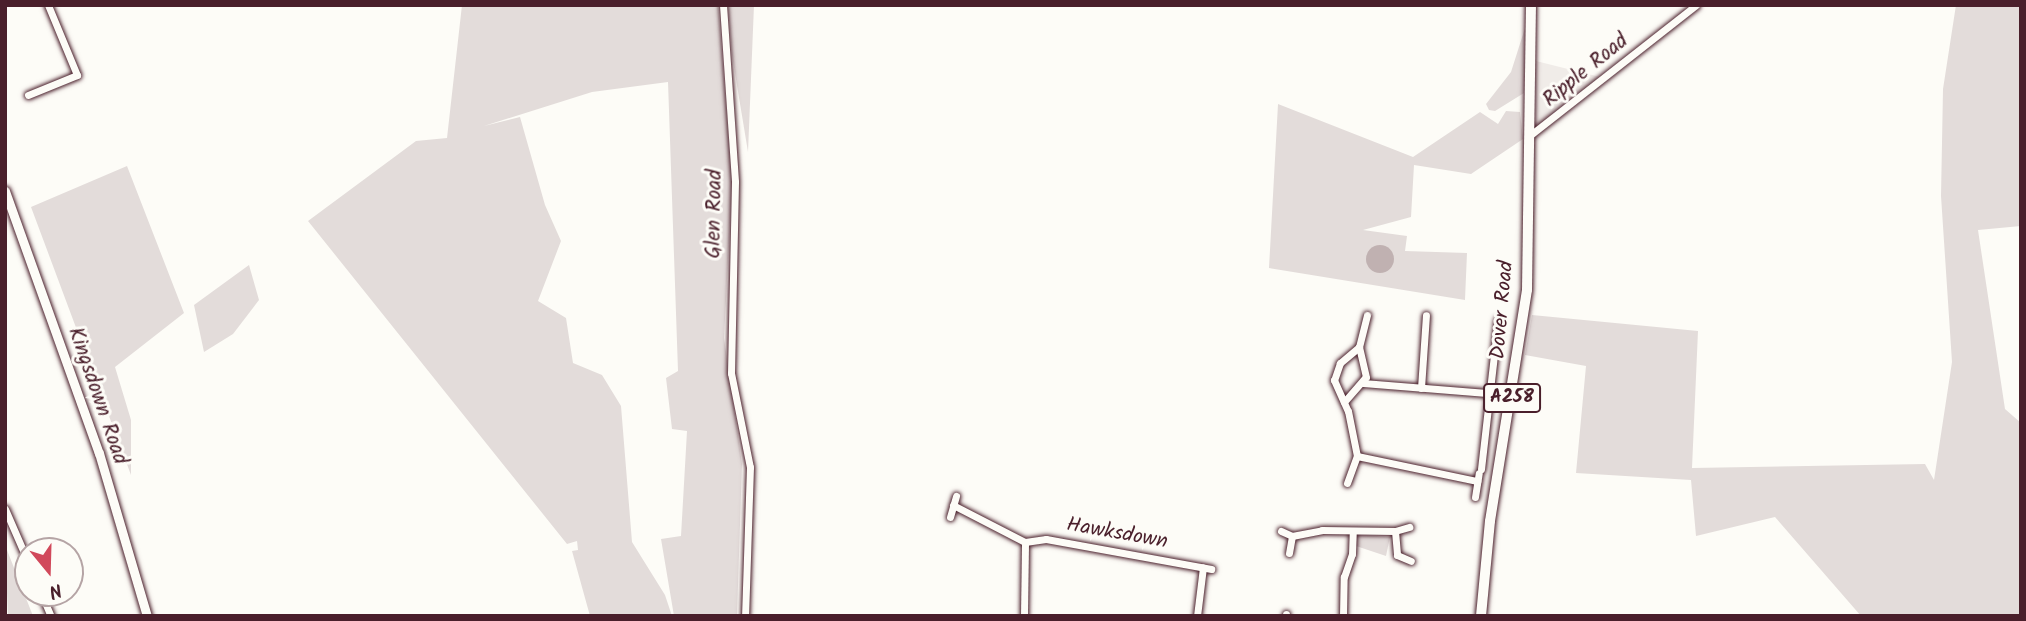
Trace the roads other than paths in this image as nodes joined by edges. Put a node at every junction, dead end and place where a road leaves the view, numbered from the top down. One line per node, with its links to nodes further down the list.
1 (48, 5): 5 (street)
2 (723, 5): 35 (street, Glen Road)
3 (1531, 5): 6 (main road, Dover Road / A258)
4 (1696, 5): 6 (street, Ripple Road)
5 (28, 95)
6 (1529, 136): 15 (main road, Dover Road / A258)
7 (5, 191): 34 (street, Kingsdown Road)
8 (1367, 314): 11 (street)
9 (1426, 316): 13 (street)
10 (1498, 320): 14 (street)
11 (1359, 347): 12 (street); 16 (street)
12 (1363, 383): 13 (street); 16 (street)
13 (1421, 388): 14 (street)
14 (1490, 394): 15 (street); 18 (street)
15 (1513, 396): 39 (main road, Dover Road / A258)
16 (1344, 402): 17 (street)
17 (1357, 456): 18 (street); 19 (street)
18 (1479, 474): 21 (street)
19 (1347, 483)
20 (956, 496): 22 (street)
21 (1475, 497)
22 (953, 505): 24 (street); 31 (street, Hawksdown)
23 (5, 509): 30 (street)
24 (950, 517)
25 (1409, 527): 28 (street)
26 (1281, 531): 29 (street)
27 (1353, 531): 28 (street); 29 (street); 38 (street)
28 (1395, 531): 33 (street)
29 (1292, 536): 32 (street)
30 (17, 537)
31 (1025, 542): 36 (street); 37 (street, Hawksdown)
32 (1289, 553)
33 (1411, 561)
34 (148, 616)
35 (744, 616)
36 (1024, 616)
37 (1197, 616)
38 (1343, 616)
39 (1481, 616)

